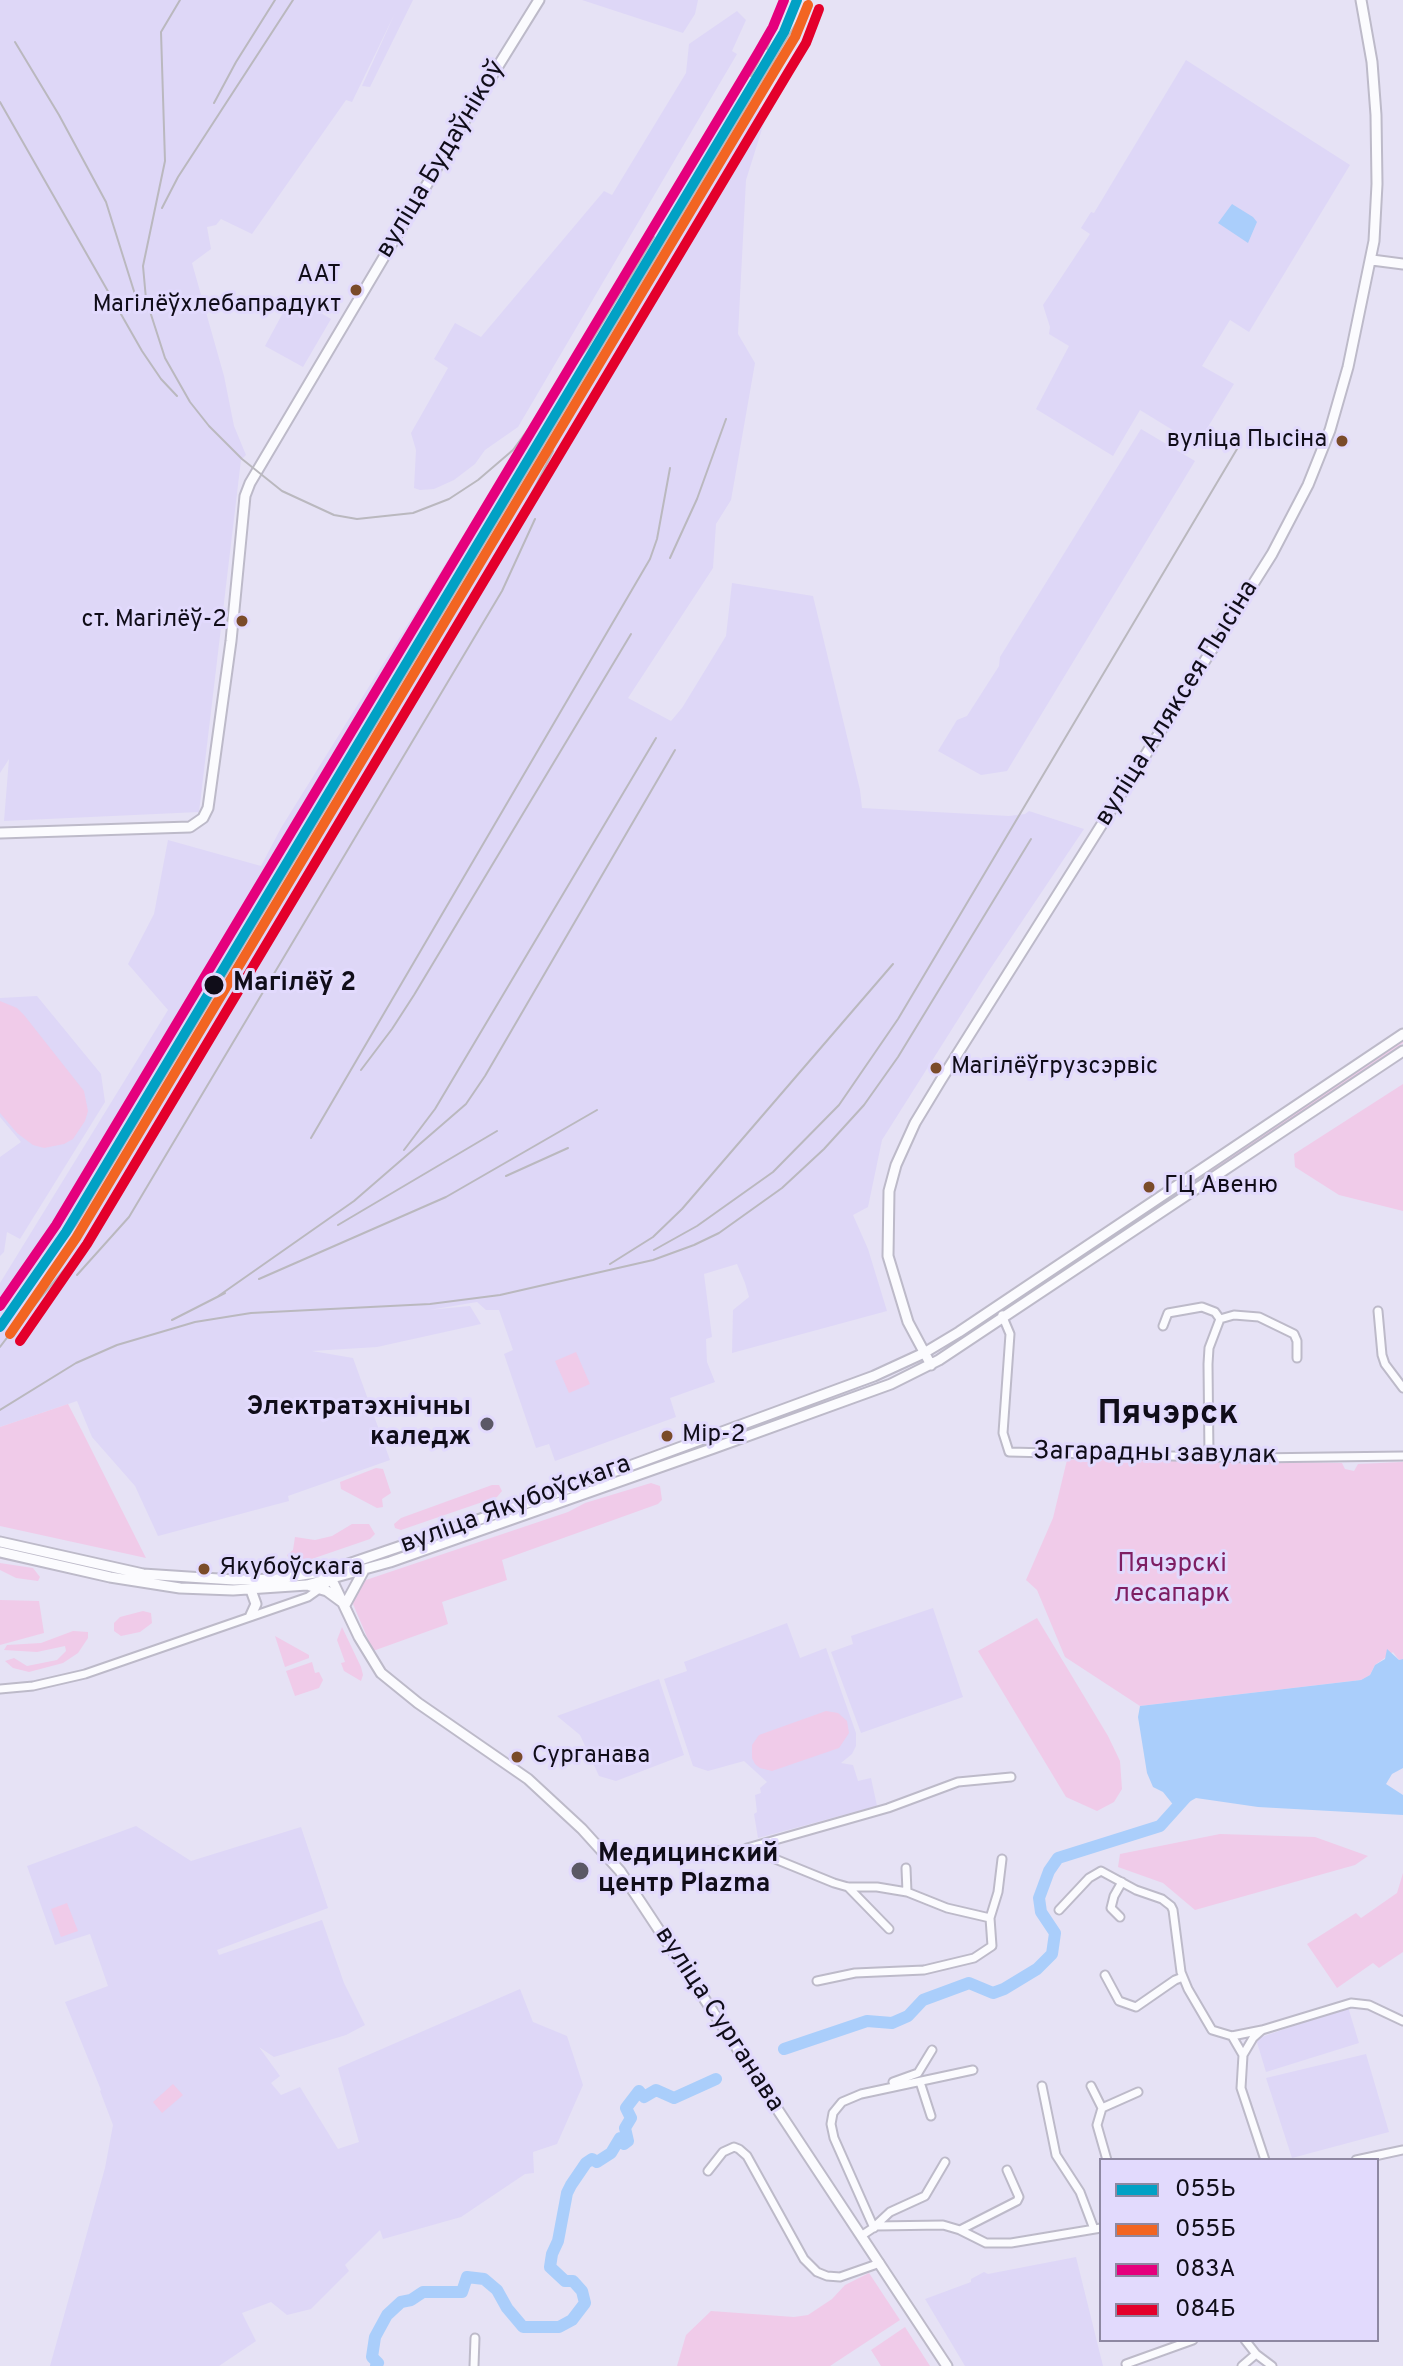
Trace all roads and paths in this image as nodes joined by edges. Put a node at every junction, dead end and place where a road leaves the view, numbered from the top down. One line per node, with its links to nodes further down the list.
1 (539, 0): 5 (main road, вуліца Будаўнікоў)
2 (1361, 0): 3 (main road, вуліца Аляксея Пысіна)
3 (1372, 260): 4 (main road); 13 (main road, вуліца Аляксея Пысіна)
4 (1403, 264)
5 (0, 833)
6 (1403, 1034): 8 (main road, вуліца Якубоўскага)
7 (1403, 1051): 10 (main road, вуліца Якубоўскага)
8 (996, 1307): 10 (street); 13 (main road, вуліца Якубоўскага)
9 (1378, 1311): 16 (street)
10 (1005, 1319): 15 (main road, вуліца Якубоўскага); 17 (street, Загарадны завулак)
11 (1220, 1319): 12 (street); 14 (street); 17 (street)
12 (1163, 1326)
13 (924, 1353): 15 (main road, вуліца Аляксея Пысіна); 22 (main road, вуліца Якубоўскага)
14 (1297, 1358)
15 (931, 1365): 21 (main road, вуліца Якубоўскага)
16 (1403, 1388)
17 (1209, 1456): 18 (street, Загарадны завулак)
18 (1403, 1456)
19 (0, 1542): 23 (main road, вуліца Якубоўскага)
20 (0, 1552): 23 (main road, вуліца Якубоўскага)
21 (364, 1570): 22 (main road, вуліца Якубоўскага); 26 (main road)
22 (330, 1576): 23 (main road, вуліца Якубоўскага); 24 (main road, вуліца Якубоўскага); 25 (street); 26 (main road, вуліца Сурганава)
23 (249, 1585): 24 (main road, вуліца Якубоўскага); 27 (main road)
24 (307, 1585): 25 (main road)
25 (321, 1589): 26 (main road); 27 (street)
26 (345, 1605): 31 (main road, вуліца Сурганава)
27 (251, 1615): 28 (street)
28 (0, 1689)
29 (1011, 1777): 30 (street)
30 (741, 1850): 31 (street); 35 (street)
31 (606, 1854): 67 (main road, вуліца Сурганава)
32 (1002, 1859): 39 (street)
33 (906, 1868): 36 (street)
34 (1122, 1882): 37 (street); 38 (street); 42 (street)
35 (848, 1887): 36 (street); 40 (street)
36 (907, 1892): 39 (street)
37 (1059, 1910)
38 (1120, 1917)
39 (990, 1918): 43 (street)
40 (889, 1929)
41 (1105, 1975): 42 (street)
42 (1183, 1977): 46 (street)
43 (817, 1981)
44 (1403, 2021): 45 (street)
45 (1262, 2030): 46 (street); 48 (street)
46 (1232, 2036): 48 (street)
47 (932, 2050): 53 (street)
48 (1243, 2055): 59 (street)
49 (973, 2070): 50 (street)
50 (920, 2082): 53 (street); 56 (street)
51 (1042, 2086): 65 (street)
52 (1091, 2086): 55 (street)
53 (881, 2089): 64 (street)
54 (1138, 2092): 55 (street)
55 (1102, 2108): 58 (street)
56 (931, 2116)
57 (1403, 2150): 60 (street)
58 (1106, 2158)
59 (1264, 2158)
60 (1365, 2158)
61 (945, 2162): 64 (street)
62 (1007, 2170): 66 (street)
63 (708, 2171): 68 (street)
64 (874, 2228): 66 (street); 67 (street)
65 (1098, 2228): 66 (street)
66 (960, 2230)
67 (861, 2236): 68 (main road, вуліца Сурганава)
68 (880, 2263): 75 (main road, вуліца Сурганава)
69 (475, 2338): 74 (street)
70 (1187, 2342): 73 (street)
71 (1247, 2342): 72 (street)
72 (1256, 2354): 76 (street); 77 (street)
73 (1126, 2364)
74 (474, 2366)
75 (947, 2366)
76 (1242, 2366)
77 (1272, 2366)

